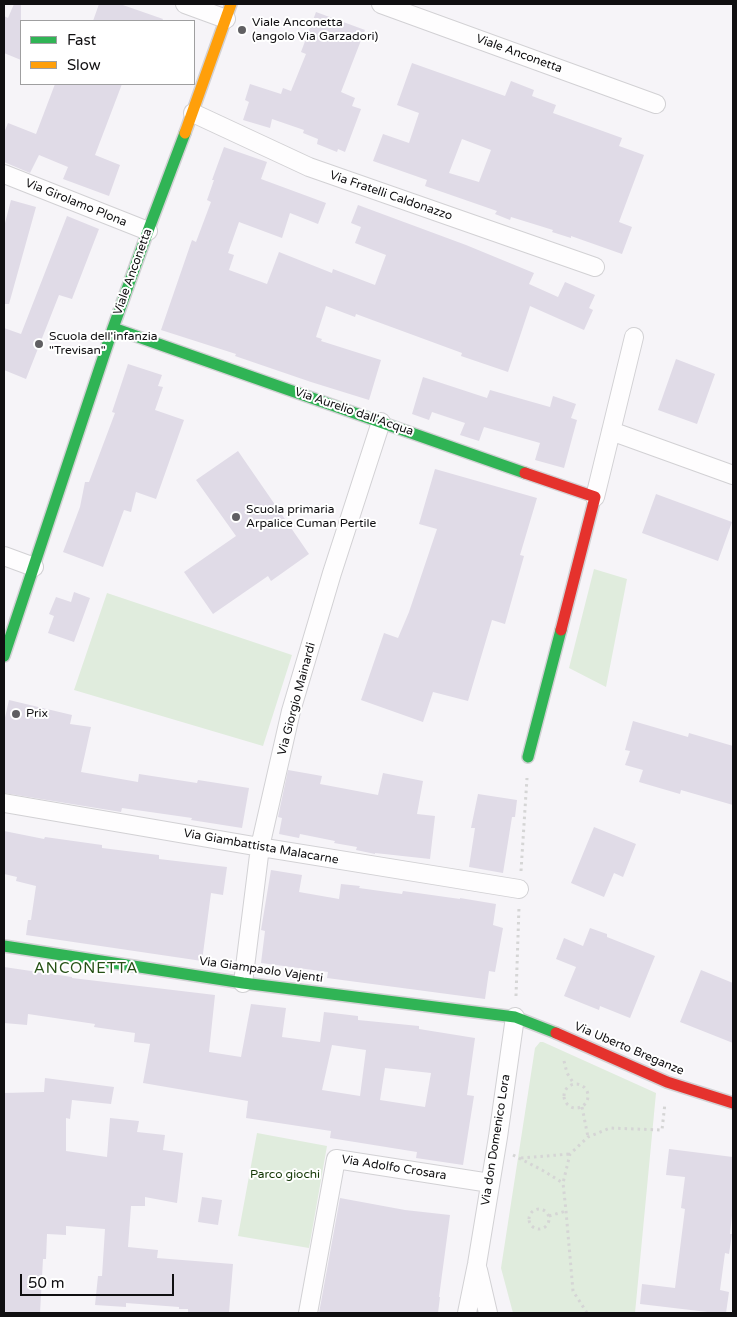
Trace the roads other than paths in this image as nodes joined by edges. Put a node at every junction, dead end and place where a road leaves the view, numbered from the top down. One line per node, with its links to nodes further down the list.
1 (185, 4): 3 (street)
2 (381, 4): 4 (street, Viale Anconetta)
3 (229, 12): 5 (street, Viale Anconetta)
4 (656, 104)
5 (193, 113): 7 (street, Viale Anconetta); 8 (street, Via Fratelli Caldonazzo)
6 (4, 174): 7 (street, Via Girolamo Plona)
7 (148, 231): 9 (street, Viale Anconetta)
8 (595, 267)
9 (113, 328): 11 (street, Via Aurelio dall'Acqua); 16 (street, Viale Anconetta)
10 (634, 337): 12 (street)
11 (381, 422): 14 (street, Via Aurelio dall'Acqua); 20 (street, Via Giorgio Mainardi)
12 (611, 431): 13 (street); 14 (street)
13 (733, 475)
14 (595, 496): 18 (street)
15 (4, 556): 16 (street)
16 (34, 567): 17 (street, Viale Anconetta)
17 (4, 656)
18 (528, 757)
19 (4, 803): 20 (street, Via Giambattista Malacarne)
20 (260, 847): 21 (street, Via Giambattista Malacarne); 23 (street, Via Giorgio Mainardi)
21 (519, 890)
22 (4, 946): 23 (street, Via Giampaolo Vajenti)
23 (243, 982): 24 (street, Via Giampaolo Vajenti)
24 (515, 1017): 25 (street, Via Uberto Breganze); 26 (street, Via don Domenico Lora)
25 (733, 1103)
26 (490, 1183): 27 (street, Via don Domenico Lora); 28 (street, Via Adolfo Crosara)
27 (477, 1264): 29 (street, Via don Domenico Lora); 30 (street, Via don Domenico Lora)
28 (308, 1313)
29 (467, 1313)
30 (488, 1313)

